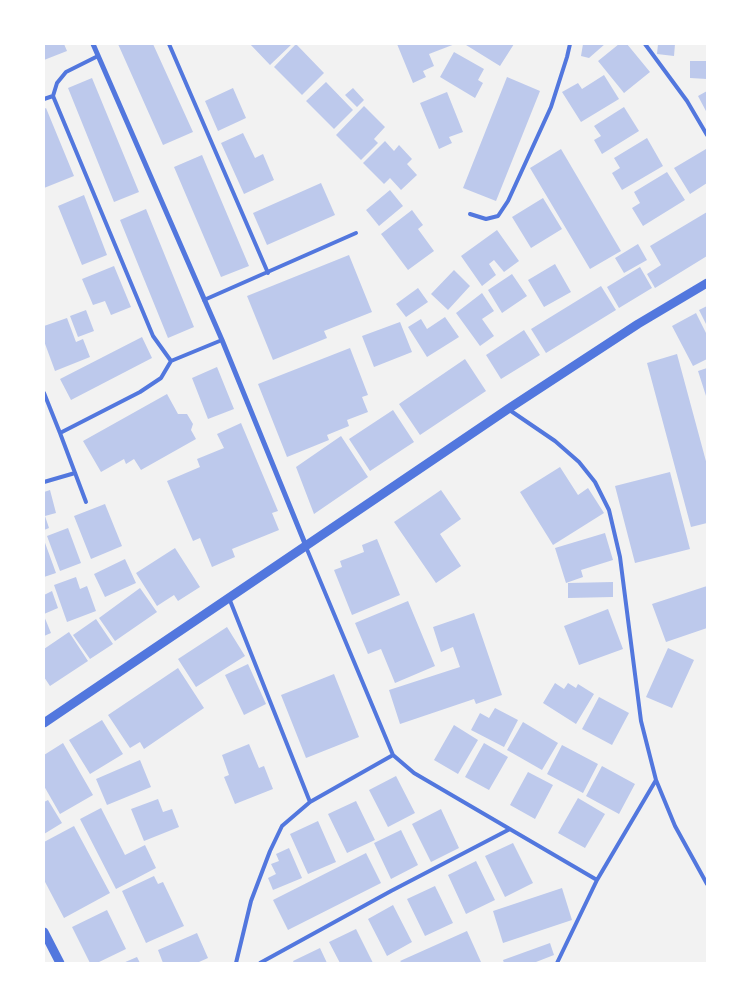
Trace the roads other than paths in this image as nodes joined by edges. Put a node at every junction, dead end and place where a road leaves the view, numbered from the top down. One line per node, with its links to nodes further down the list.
1 (93, 44): 5 (street)
2 (169, 44): 11 (lane)
3 (570, 44): 9 (lane)
4 (645, 44): 8 (lane)
5 (98, 56): 6 (lane); 13 (street)
6 (53, 96): 7 (lane); 15 (lane)
7 (44, 99)
8 (707, 135)
9 (470, 214)
10 (356, 233): 11 (lane)
11 (268, 273): 13 (lane)
12 (707, 283): 17 (street)
13 (204, 300): 14 (street)
14 (222, 340): 15 (lane); 22 (street)
15 (171, 361): 18 (lane)
16 (44, 394): 18 (lane)
17 (508, 409): 22 (street); 26 (lane)
18 (60, 433): 19 (lane)
19 (75, 473): 20 (lane); 21 (lane)
20 (44, 482)
21 (86, 502)
22 (306, 546): 23 (street); 25 (lane)
23 (230, 598): 24 (street); 27 (lane)
24 (44, 723)
25 (393, 755): 27 (lane); 28 (lane)
26 (656, 780): 29 (lane); 30 (lane)
27 (310, 802): 33 (lane)
28 (510, 829): 29 (lane); 34 (lane)
29 (597, 880): 35 (lane)
30 (707, 884)
31 (44, 932): 32 (street)
32 (60, 963)
33 (236, 963)
34 (260, 963)
35 (557, 963)

